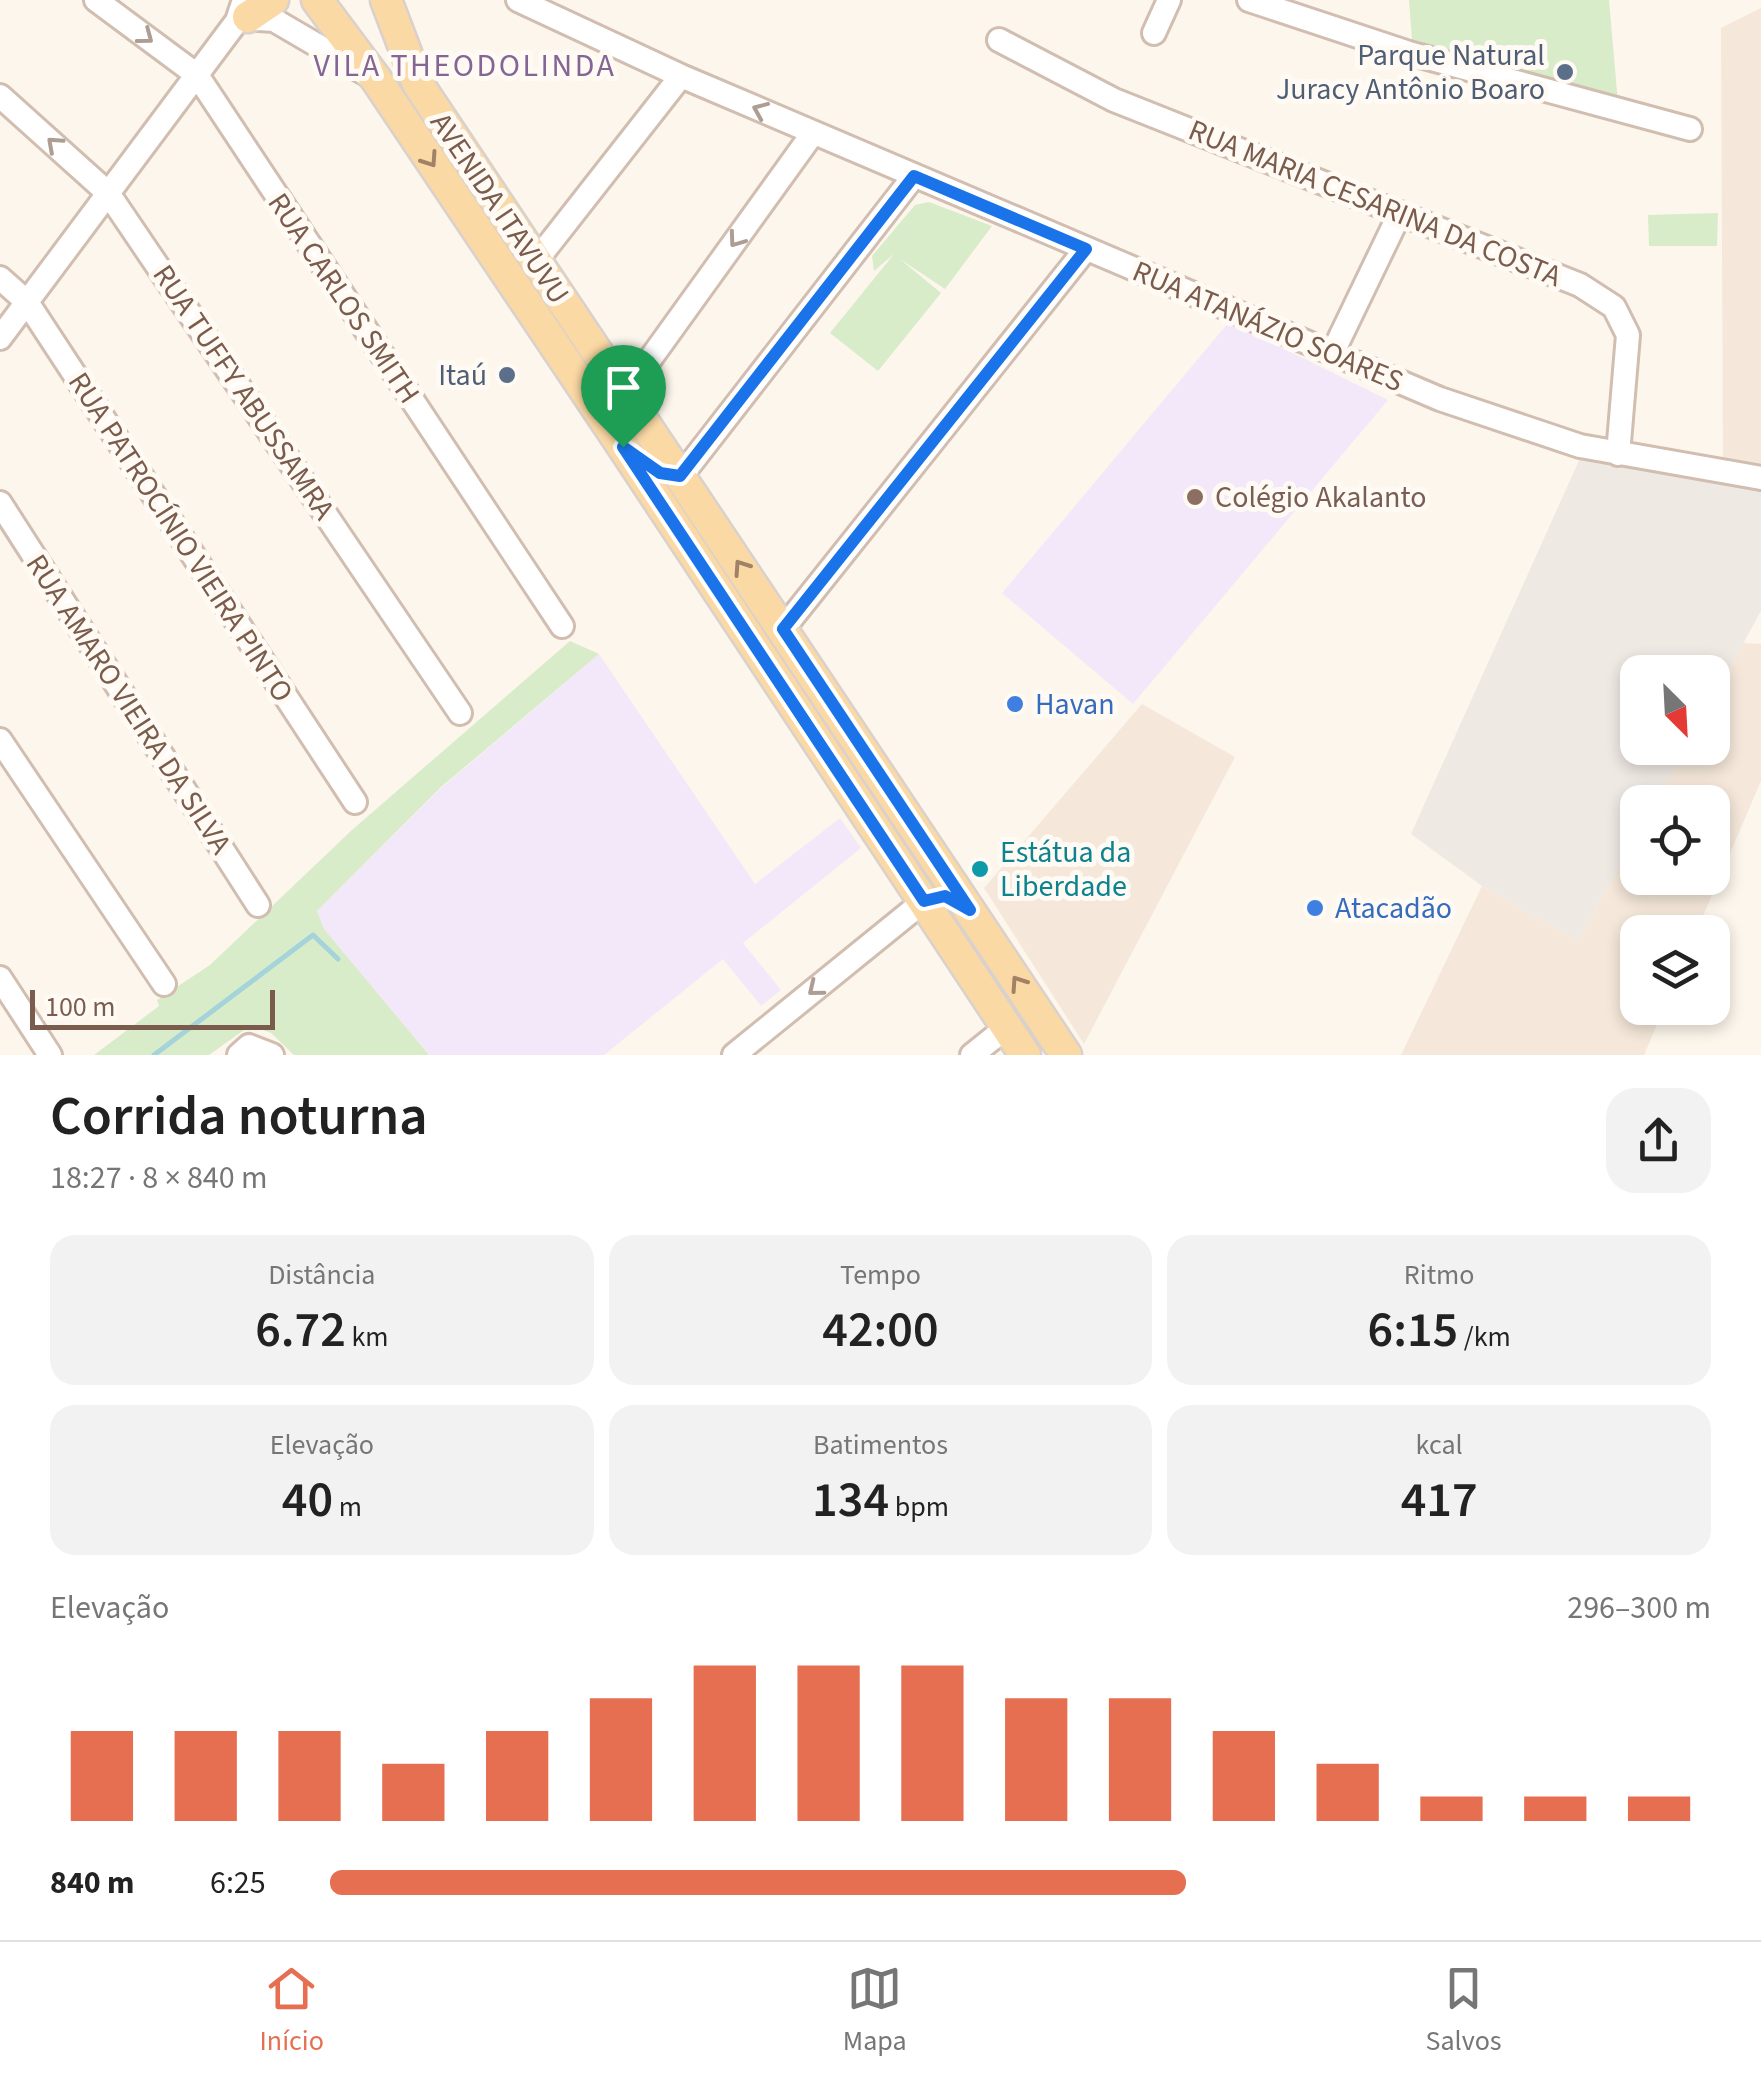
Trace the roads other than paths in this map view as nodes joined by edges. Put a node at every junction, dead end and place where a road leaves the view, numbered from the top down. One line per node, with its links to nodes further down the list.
1 (96, 0): 10 (street, RUA CARLOS SMITH, one-way to 10)
2 (316, 0): 12 (main road, AVENIDA ITAVUVU)
3 (386, 0): 20 (main road, AVENIDA ITAVUVU)
4 (518, 0): 11 (street, RUA ATANÁZIO SOARES)
5 (1169, 0): 8 (street)
6 (1250, 0): 14 (street)
7 (251, 9): 10 (street); 12 (street, AVENIDA ITAVUVU)
8 (1154, 34)
9 (998, 40): 18 (street, RUA MARIA CESARINA DA COSTA)
10 (196, 75): 17 (street); 31 (street, RUA CARLOS SMITH)
11 (681, 76): 15 (street, RUA ATANÁZIO SOARES, one-way to 11); 20 (street)
12 (376, 80): 26 (main road, AVENIDA ITAVUVU, one-way to 26)
13 (0, 96): 17 (street, RUA TUFFY ABUSSAMRA, one-way to 13)
14 (1690, 129)
15 (814, 133): 16 (street, RUA ATANÁZIO SOARES); 25 (street, one-way to 25)
16 (914, 176): 19 (street, RUA ATANÁZIO SOARES); 28 (street)
17 (108, 193): 22 (street); 33 (street, RUA TUFFY ABUSSAMRA)
18 (1400, 213): 24 (street); 27 (street, RUA MARIA CESARINA DA COSTA)
19 (1086, 249): 24 (street, RUA ATANÁZIO SOARES); 32 (street)
20 (536, 261): 25 (main road, AVENIDA ITAVUVU)
21 (0, 278): 22 (street, RUA PATROCÍNIO VIEIRA PINTO)
22 (27, 302): 23 (street); 35 (street, RUA PATROCÍNIO VIEIRA PINTO)
23 (0, 338)
24 (1332, 354): 27 (street, RUA ATANÁZIO SOARES)
25 (625, 394): 28 (main road, AVENIDA ITAVUVU)
26 (623, 447): 28 (main road); 36 (main road, AVENIDA ITAVUVU)
27 (1618, 454): 29 (street, RUA ATANÁZIO SOARES)
28 (680, 476): 32 (main road, AVENIDA ITAVUVU, one-way to 28)
29 (1761, 478)
30 (0, 503): 37 (street, RUA AMARO VIEIRA DA SILVA)
31 (562, 626)
32 (783, 629): 38 (main road, AVENIDA ITAVUVU)
33 (460, 713)
34 (0, 740): 40 (street)
35 (355, 802)
36 (924, 901): 38 (main road); 41 (main road, AVENIDA ITAVUVU); 45 (street, one-way to 45)
37 (258, 905)
38 (970, 910): 48 (main road, AVENIDA ITAVUVU, one-way to 38)
39 (0, 978): 43 (street)
40 (164, 984)
41 (1007, 1027): 46 (street); 47 (main road, AVENIDA ITAVUVU)
42 (244, 1051): 44 (street)
43 (50, 1055)
44 (272, 1055)
45 (734, 1055)
46 (972, 1055)
47 (1025, 1055)
48 (1066, 1055)

